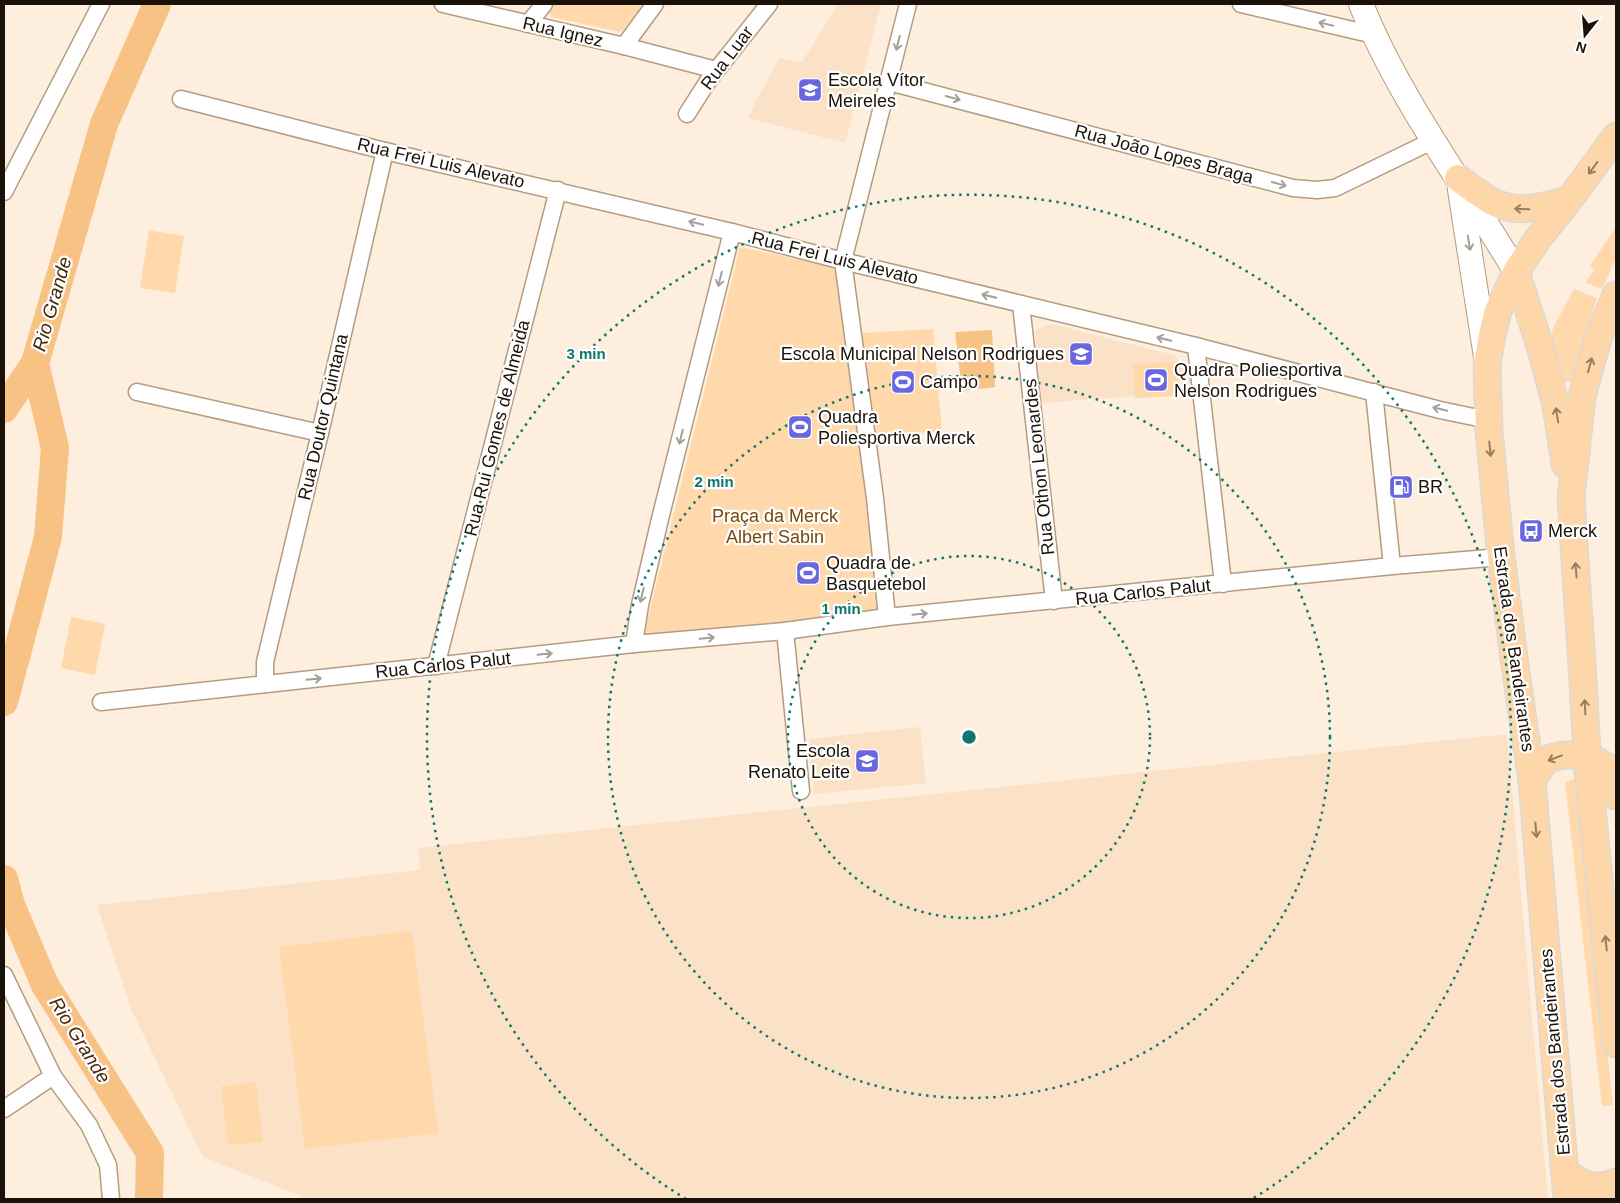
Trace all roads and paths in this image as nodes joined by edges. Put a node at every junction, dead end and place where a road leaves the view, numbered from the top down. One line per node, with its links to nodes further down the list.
1 (102, 4): 21 (street)
2 (443, 4): 9 (street, Rua Ignez)
3 (544, 4): 9 (street)
4 (655, 4): 11 (street, Rua Ignez)
5 (769, 4): 12 (street, Rua Luar)
6 (908, 4): 13 (street, one-way to 13)
7 (1241, 4): 10 (street, one-way to 7)
8 (1361, 4): 10 (main road)
9 (528, 24): 11 (street, Rua Ignez)
10 (1374, 35): 17 (main road)
11 (624, 46): 12 (street, Rua Ignez)
12 (716, 70): 15 (street, Rua Luar)
13 (888, 82): 17 (street, Rua João Lopes Braga, one-way to 17); 24 (street)
14 (182, 99): 18 (street, Rua Frei Luis Alevato)
15 (688, 114)
16 (1616, 136): 22 (main road, Estrada dos Bandeirantes, one-way to 22)
17 (1434, 140): 19 (main road)
18 (385, 151): 20 (street, Rua Frei Luis Alevato); 33 (street, Rua Doutor Quintana)
19 (1458, 178): 22 (main road, one-way to 19); 25 (main road); 29 (main road, one-way to 29)
20 (558, 190): 23 (street, Rua Frei Luis Alevato, one-way to 20); 42 (street, Rua Rui Gomes de Almeida)
21 (4, 192)
22 (1569, 200): 25 (main road, Estrada dos Bandeirantes)
23 (732, 232): 24 (street, Rua Frei Luis Alevato); 41 (street, one-way to 41)
24 (843, 261): 27 (street, Rua Frei Luis Alevato, one-way to 24); 39 (street)
25 (1516, 272): 29 (main road, Estrada dos Bandeirantes); 34 (main road, one-way to 25)
26 (1616, 294): 34 (main road, one-way to 26)
27 (1022, 304): 28 (street, Rua Frei Luis Alevato, one-way to 27); 38 (street, Rua Othon Leonardes)
28 (1196, 346): 31 (street, Rua Frei Luis Alevato); 37 (street)
29 (1488, 365): 32 (main road, Estrada dos Bandeirantes)
30 (137, 392): 33 (street)
31 (1374, 392): 32 (street, Rua Frei Luis Alevato, one-way to 31); 36 (street)
32 (1488, 420): 35 (main road, Estrada dos Bandeirantes, one-way to 35)
33 (320, 433): 43 (street, Rua Doutor Quintana)
34 (1571, 497): 45 (main road, one-way to 34)
35 (1501, 557): 36 (street, Rua Carlos Palut); 46 (main road, Estrada dos Bandeirantes)
36 (1392, 566): 37 (street, Rua Carlos Palut)
37 (1223, 584): 38 (street, Rua Carlos Palut)
38 (1054, 601): 39 (street, Rua Carlos Palut, one-way to 38)
39 (887, 617): 40 (street, Rua Carlos Palut)
40 (785, 631): 41 (street, Rua Carlos Palut, one-way to 40); 47 (street)
41 (634, 644): 42 (street, Rua Carlos Palut, one-way to 41)
42 (436, 666): 43 (street, Rua Carlos Palut, one-way to 42)
43 (266, 684): 44 (street, Rua Carlos Palut)
44 (101, 702)
45 (1587, 755): 46 (main road, one-way to 46); 48 (main road); 50 (main road, one-way to 45)
46 (1532, 781): 53 (main road, Estrada dos Bandeirantes, one-way to 53)
47 (801, 791)
48 (1616, 796)
49 (4, 975): 51 (street)
50 (1616, 1044)
51 (53, 1076): 52 (street); 55 (street)
52 (4, 1109)
53 (1565, 1172): 54 (main road); 56 (main road, Estrada dos Bandeirantes)
54 (1616, 1182)
55 (110, 1199)
56 (1567, 1199)

